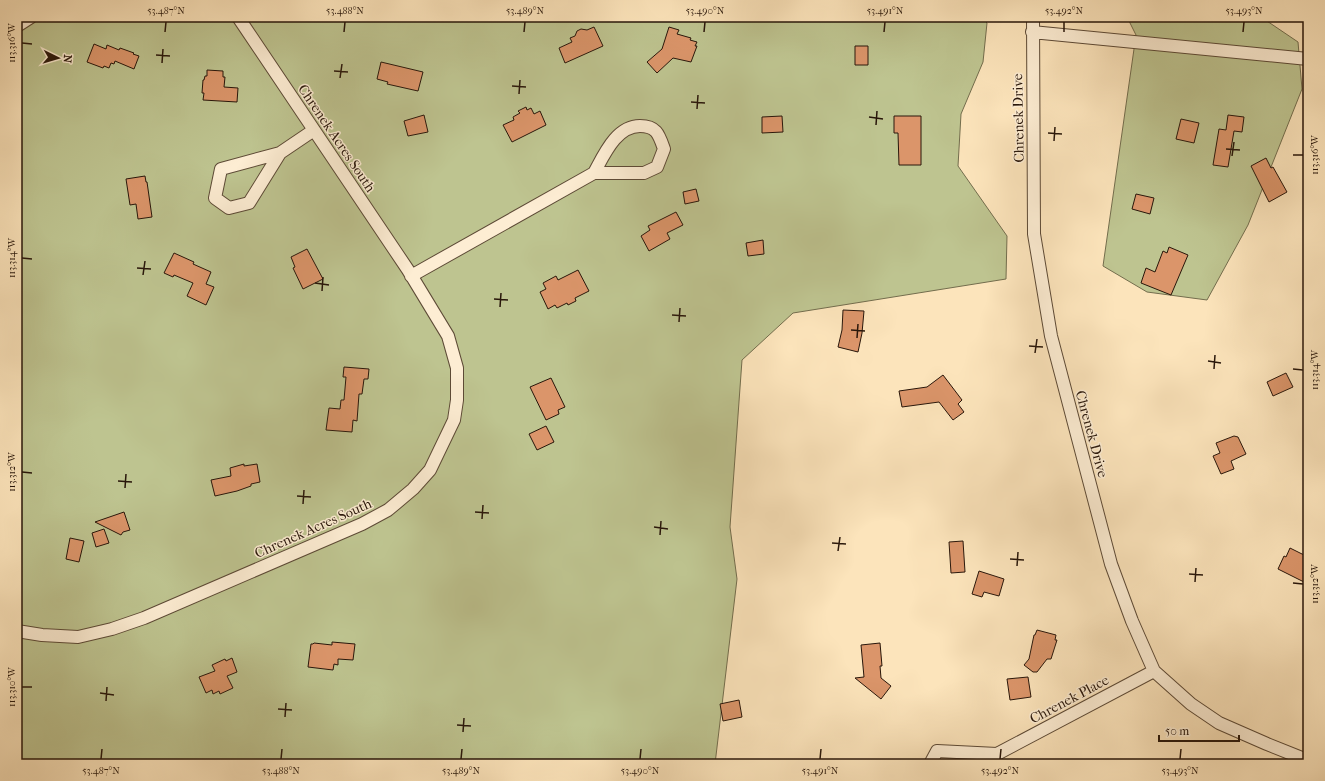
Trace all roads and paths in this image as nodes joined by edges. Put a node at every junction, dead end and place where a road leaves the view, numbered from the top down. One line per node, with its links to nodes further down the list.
1 (31, 17): 4 (street)
2 (238, 17): 7 (street, Chrenek Acres South)
3 (1033, 17): 5 (street, Chrenek Drive)
4 (17, 26)
5 (1032, 32): 6 (street); 12 (street, Chrenek Drive)
6 (1308, 59)
7 (314, 130): 8 (street); 10 (street, Chrenek Acres South)
8 (280, 153): 8 (street)
9 (594, 173): 9 (street); 10 (street)
10 (411, 276): 11 (street, Chrenek Acres South)
11 (17, 631)
12 (1154, 671): 13 (street, Chrenek Place); 14 (street, Chrenek Drive)
13 (998, 754): 15 (street); 16 (street, Chrenek Place)
14 (1308, 758)
15 (930, 764)
16 (978, 764)

